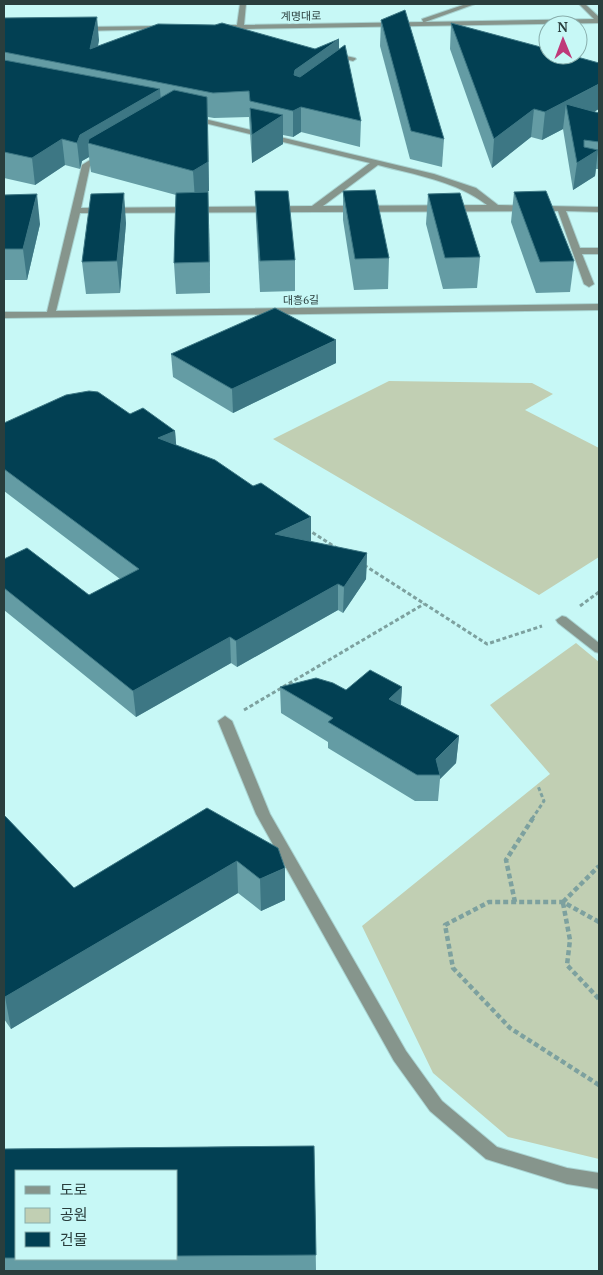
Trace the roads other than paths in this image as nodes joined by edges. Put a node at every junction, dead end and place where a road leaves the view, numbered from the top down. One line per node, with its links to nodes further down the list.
1 (243, 4): 7 (street)
2 (472, 4): 5 (street)
3 (582, 4): 4 (street)
4 (599, 21): 5 (street, 계명대로)
5 (412, 24): 7 (street, 계명대로); 10 (street)
6 (210, 27): 7 (street, 계명대로)
7 (240, 27): 11 (street)
8 (171, 28): 9 (street)
9 (73, 29)
10 (451, 32)
11 (254, 37)
12 (324, 54): 13 (street)
13 (346, 64)
14 (184, 115): 16 (street)
15 (110, 151): 21 (street)
16 (377, 162): 17 (street); 19 (street)
17 (496, 207): 18 (street); 19 (street)
18 (561, 208): 20 (street); 22 (street)
19 (314, 209): 21 (street)
20 (599, 209)
21 (76, 211): 26 (street)
22 (577, 251): 23 (street); 24 (street)
23 (599, 251)
24 (589, 284)
25 (599, 307): 26 (street, 대흥6길)
26 (51, 314): 27 (street, 대흥6길)
27 (4, 315)
28 (562, 620): 29 (street)
29 (599, 649)
30 (225, 721): 31 (street)
31 (599, 1181)

